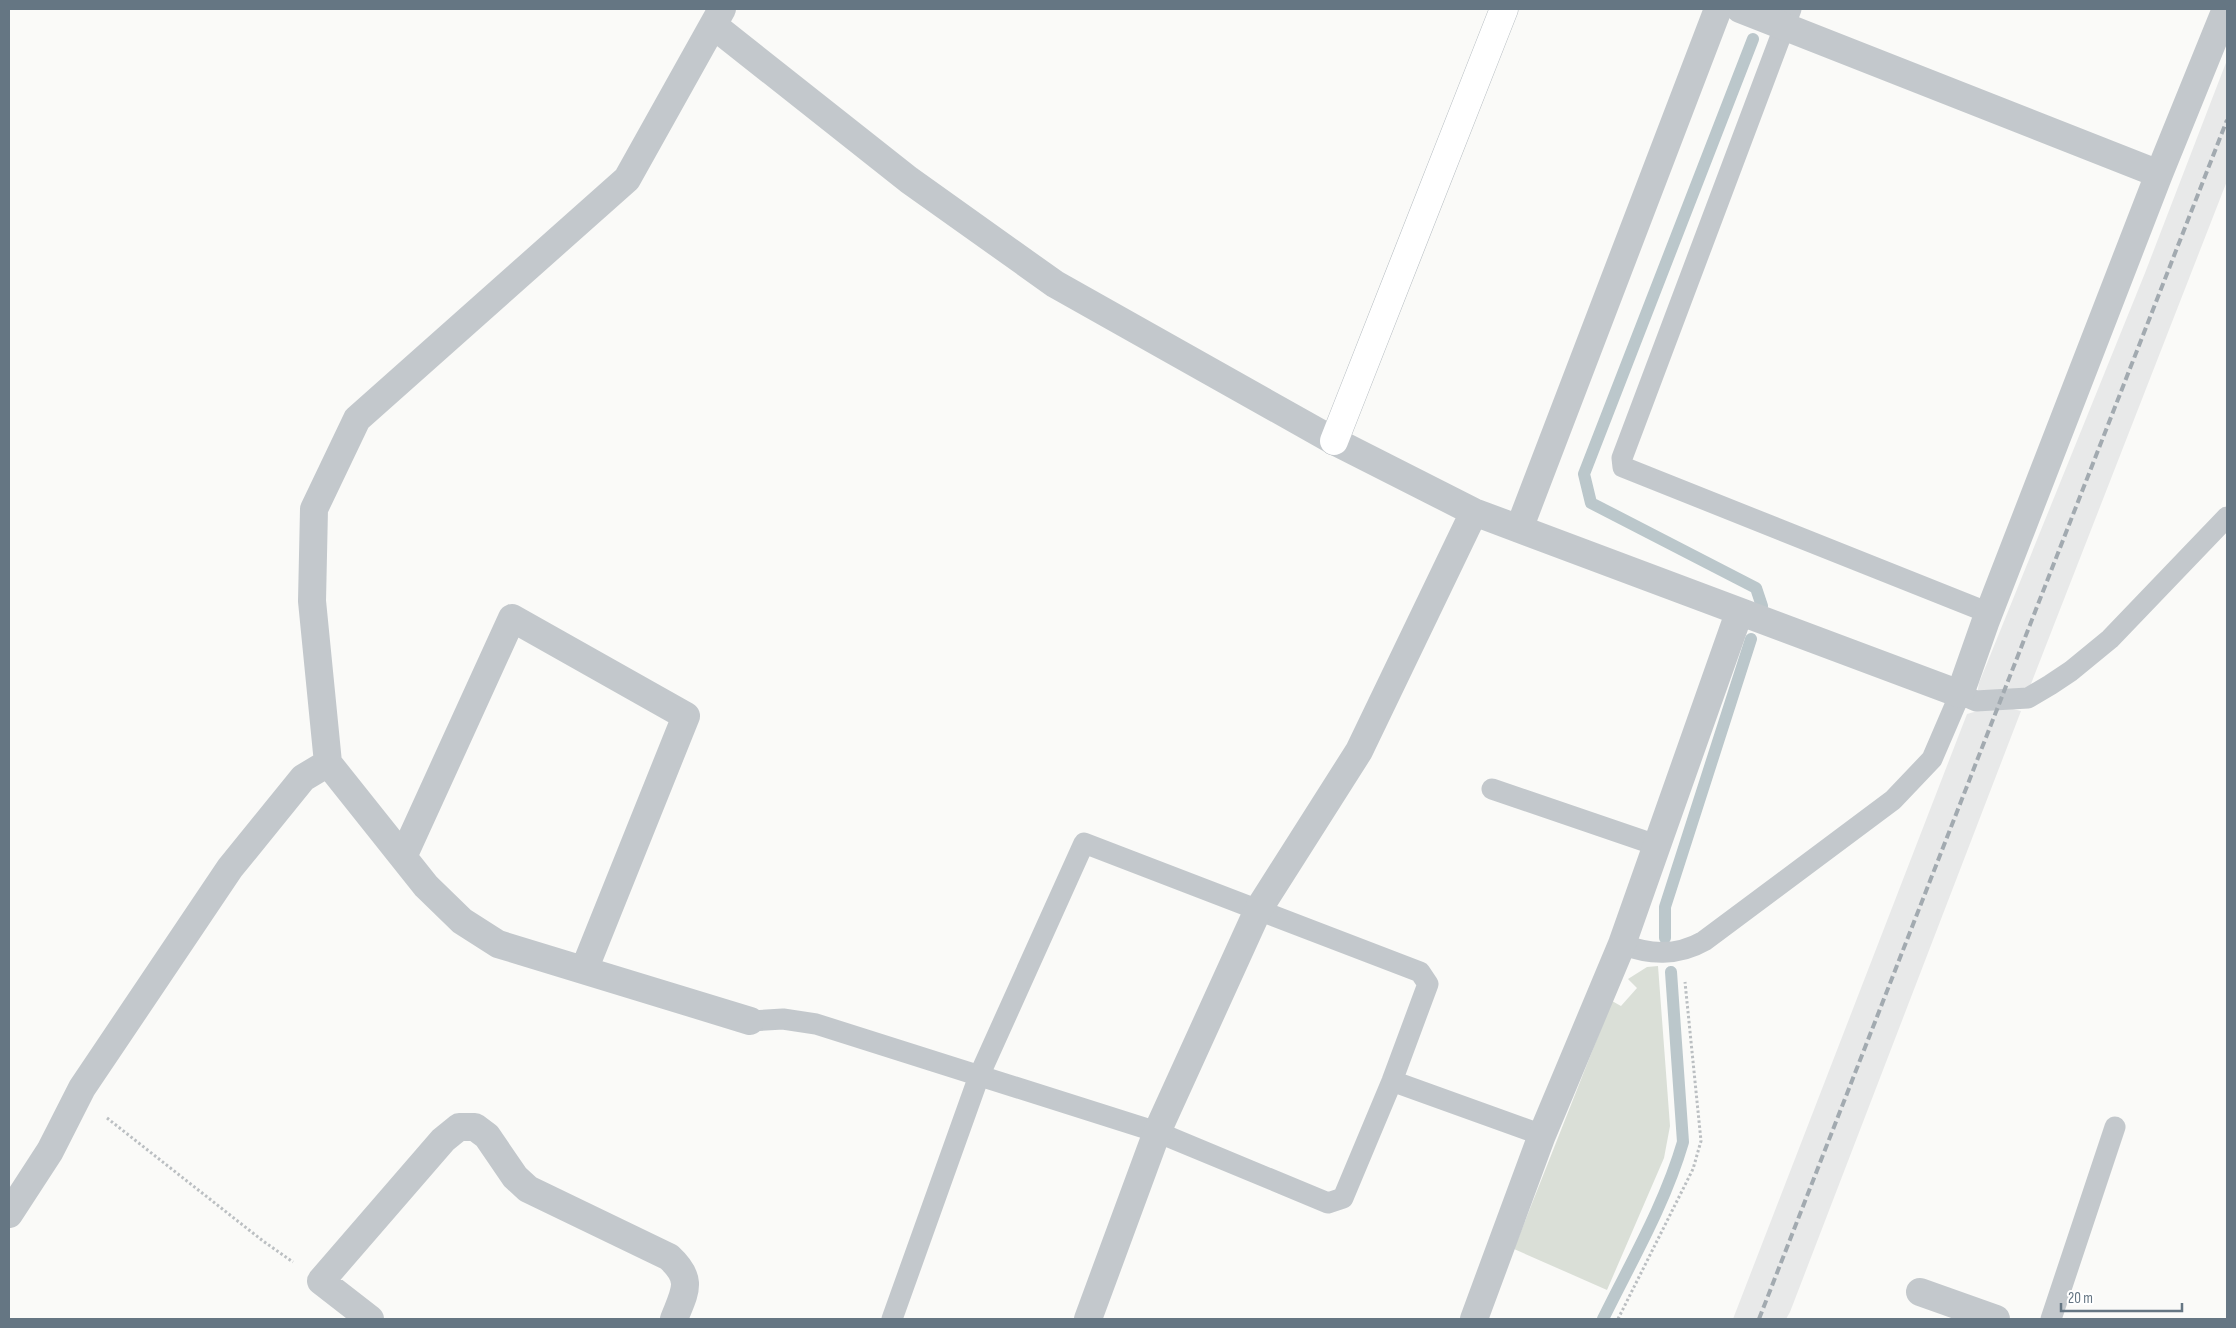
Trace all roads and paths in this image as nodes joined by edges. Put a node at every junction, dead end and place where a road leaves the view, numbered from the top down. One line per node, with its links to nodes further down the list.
1 (1504, 9): 8 (street)
2 (1718, 9): 11 (street)
3 (1740, 9): 6 (street)
4 (2226, 9): 7 (street)
5 (718, 17): 8 (street); 15 (street)
6 (1787, 17): 7 (street); 13 (lane)
7 (2159, 174): 13 (street)
8 (1334, 441): 9 (street)
9 (1474, 512): 11 (street); 19 (street)
10 (2227, 517): 14 (lane)
11 (1519, 529): 12 (street)
12 (1739, 612): 14 (street); 17 (street)
13 (1989, 613): 14 (street)
14 (1960, 694): 21 (lane)
15 (328, 763): 18 (street); 26 (street)
16 (1492, 789): 17 (lane)
17 (1656, 845): 20 (street)
18 (403, 857): 22 (street); 22 (street)
19 (1258, 910): 24 (lane); 25 (lane); 28 (street)
20 (1622, 944): 21 (lane); 29 (street)
21 (1683, 951): 38 (path)
22 (584, 970): 23 (street)
23 (750, 1021): 24 (lane)
24 (979, 1076): 28 (lane); 35 (lane)
25 (1392, 1081): 28 (lane); 29 (lane)
26 (86, 1082): 30 (street); 31 (path)
27 (2115, 1127): 40 (lane)
28 (1157, 1132): 36 (street)
29 (1542, 1135): 37 (street)
30 (9, 1214)
31 (321, 1281): 33 (street); 34 (street)
32 (1920, 1292): 39 (street)
33 (370, 1319)
34 (674, 1319)
35 (892, 1319)
36 (1088, 1319)
37 (1474, 1319)
38 (1618, 1319)
39 (1996, 1319)
40 (2051, 1319)

